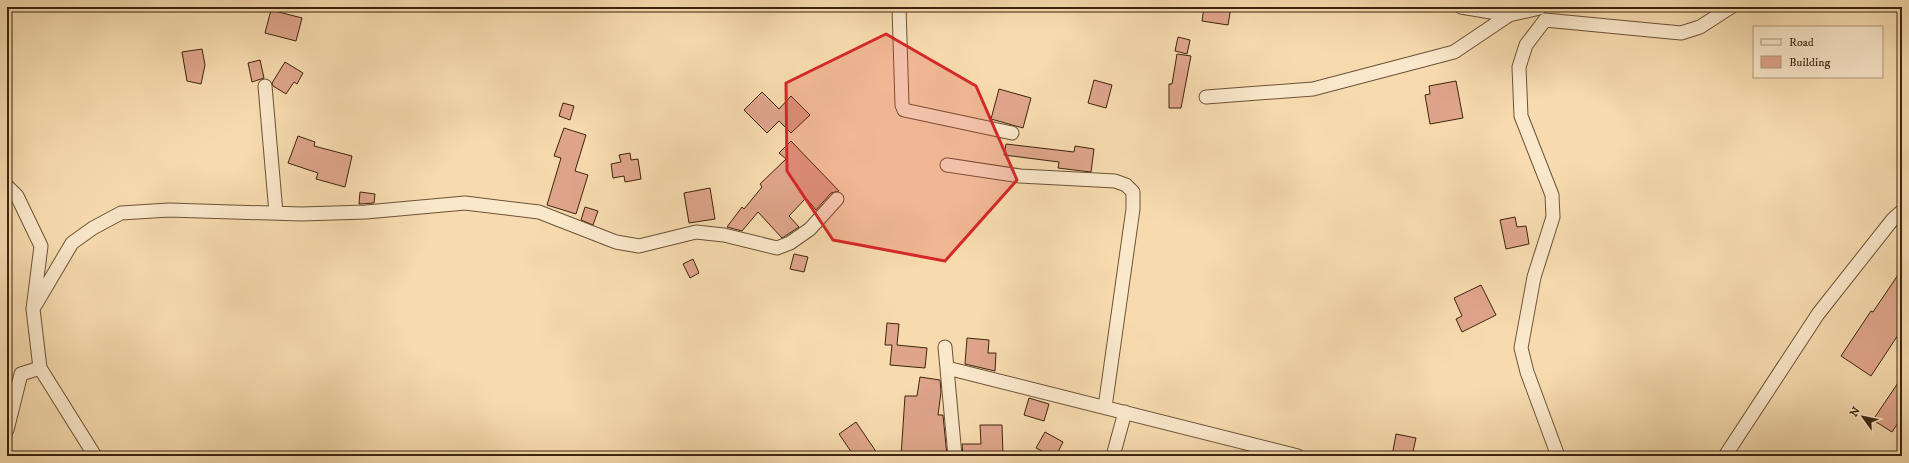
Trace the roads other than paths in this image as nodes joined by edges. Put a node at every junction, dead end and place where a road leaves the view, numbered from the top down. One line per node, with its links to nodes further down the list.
1 (898, 7): 9 (street)
2 (1461, 7): 5 (street)
3 (1540, 7): 5 (street); 6 (street)
4 (1731, 7): 6 (street)
5 (1510, 16): 8 (street)
6 (1545, 20): 26 (street)
7 (265, 86): 14 (street)
8 (1206, 97)
9 (1012, 133)
10 (946, 165): 19 (street)
11 (7, 186): 15 (street)
12 (837, 199): 14 (street)
13 (1902, 210): 27 (street)
14 (276, 213): 15 (street)
15 (33, 309): 17 (street)
16 (945, 347): 18 (street)
17 (40, 368): 21 (street); 22 (street)
18 (947, 368): 19 (street); 23 (street)
19 (1105, 407): 20 (street)
20 (1125, 412): 24 (street); 25 (street)
21 (7, 430)
22 (95, 456)
23 (955, 456)
24 (1113, 456)
25 (1298, 456)
26 (1558, 456)
27 (1725, 456)

